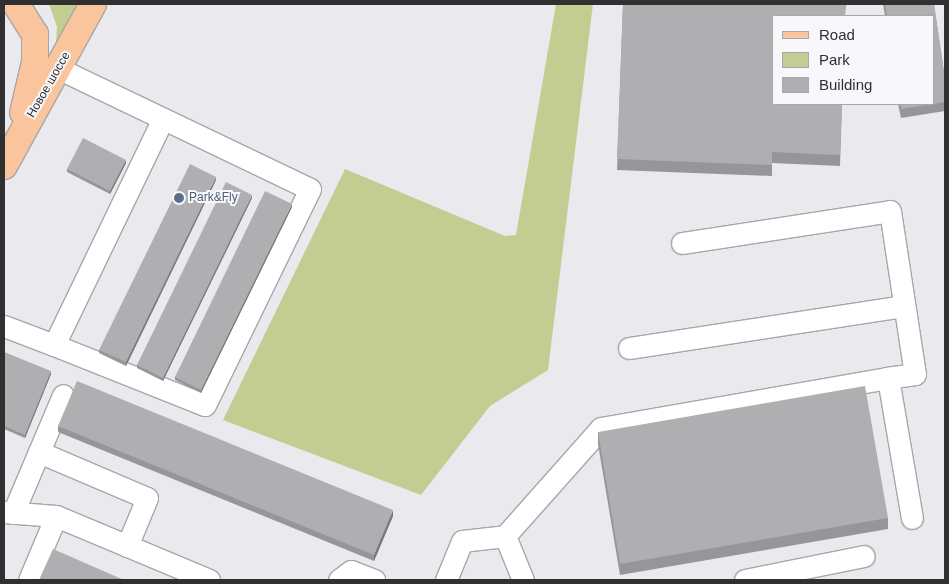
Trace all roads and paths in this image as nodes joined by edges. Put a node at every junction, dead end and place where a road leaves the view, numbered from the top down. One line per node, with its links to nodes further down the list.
1 (16, 4): 5 (main road)
2 (93, 4): 3 (main road, Новое шоссе)
3 (59, 69): 4 (lane); 5 (main road, Новое шоссе)
4 (162, 121): 9 (lane); 9 (lane)
5 (7, 159)
6 (682, 243): 7 (lane)
7 (904, 306): 10 (lane); 11 (lane)
8 (4, 326): 9 (lane)
9 (54, 345)
10 (629, 348)
11 (888, 378): 16 (lane); 17 (lane)
12 (63, 395): 13 (lane)
13 (39, 452): 14 (lane); 18 (lane)
14 (8, 512): 15 (lane)
15 (56, 516): 18 (lane); 20 (lane)
16 (912, 518)
17 (505, 536): 24 (lane); 25 (lane)
18 (127, 546): 21 (lane)
19 (864, 556): 26 (lane)
20 (29, 580)
21 (209, 580)
22 (339, 580): 23 (lane)
23 (374, 580)
24 (446, 580)
25 (523, 580)
26 (745, 580)

